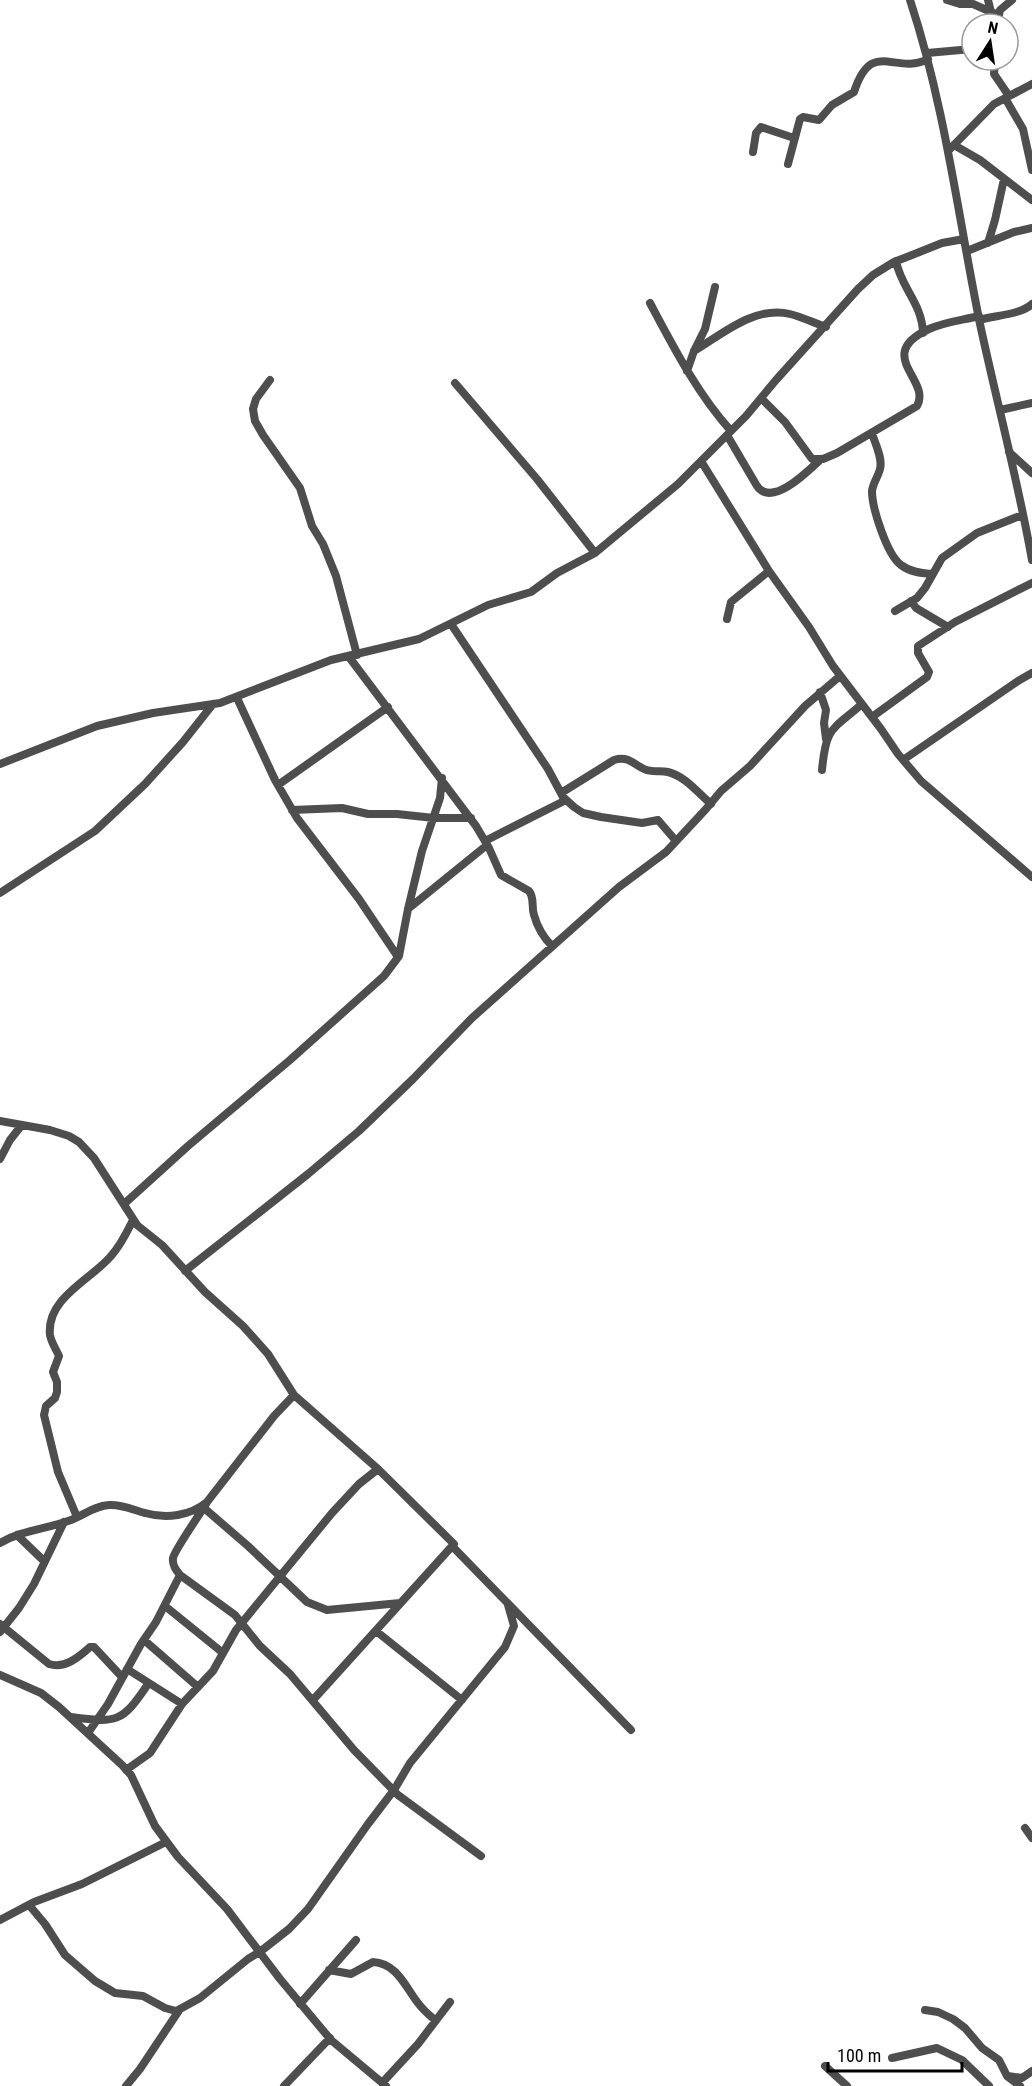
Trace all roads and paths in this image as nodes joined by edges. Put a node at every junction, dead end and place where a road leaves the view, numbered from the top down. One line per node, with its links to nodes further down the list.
1 (910, 0): 7 (street)
2 (947, 0): 4 (street)
3 (1012, 0): 5 (street)
4 (990, 12)
5 (997, 12)
6 (960, 51): 7 (street)
7 (927, 56): 11 (street); 12 (street)
8 (994, 72): 10 (street)
9 (1032, 84): 10 (street)
10 (1007, 97): 12 (street); 15 (street)
11 (794, 138): 13 (street); 14 (street)
12 (951, 147): 16 (street); 19 (street)
13 (753, 153)
14 (788, 164)
15 (1032, 170)
16 (1004, 179): 17 (street); 20 (street)
17 (1032, 200)
18 (1032, 228): 20 (street)
19 (964, 239): 21 (street); 22 (street)
20 (988, 243): 21 (street)
21 (967, 251): 26 (street)
22 (896, 261): 27 (street); 28 (street)
23 (715, 287): 29 (street)
24 (650, 303): 30 (street)
25 (1032, 304): 26 (street)
26 (979, 318): 28 (street); 35 (street)
27 (826, 327): 29 (street); 33 (street)
28 (923, 333): 37 (street)
29 (694, 351): 30 (street)
30 (687, 371): 36 (street)
31 (270, 380): 54 (street)
32 (454, 383): 44 (street)
33 (761, 398): 36 (street); 39 (street)
34 (1032, 403): 35 (street)
35 (1000, 411): 38 (street)
36 (729, 433): 39 (street); 40 (street)
37 (872, 433): 39 (street); 47 (street)
38 (1009, 452): 41 (street); 43 (street)
39 (821, 459)
40 (701, 461): 44 (street); 46 (street)
41 (1032, 473)
42 (1032, 515): 43 (street)
43 (1023, 518): 45 (street); 47 (street)
44 (596, 553): 52 (street)
45 (1032, 560)
46 (769, 571): 51 (street); 56 (street)
47 (932, 574): 49 (street)
48 (1032, 583): 53 (street)
49 (911, 601): 50 (street); 53 (street)
50 (895, 611)
51 (727, 619)
52 (451, 624): 54 (street); 69 (street)
53 (948, 627): 62 (street)
54 (353, 656): 58 (street); 61 (street)
55 (1032, 674): 64 (street)
56 (840, 676): 57 (street); 60 (street)
57 (819, 692): 63 (street); 70 (street)
58 (237, 698): 59 (street); 68 (street)
59 (213, 704): 65 (street); 77 (street)
60 (862, 704): 62 (street); 63 (street)
61 (388, 707): 67 (street); 68 (street)
62 (872, 717): 64 (street)
63 (826, 740): 66 (street)
64 (903, 760): 76 (street)
65 (0, 764)
66 (822, 770)
67 (442, 778): 72 (street); 73 (street)
68 (278, 785): 71 (street)
69 (563, 796): 70 (street); 74 (street); 75 (street)
70 (711, 804): 74 (street)
71 (292, 810): 72 (street); 80 (street)
72 (434, 818): 73 (street); 78 (street)
73 (471, 818): 75 (street)
74 (676, 841): 79 (street)
75 (486, 843): 78 (street); 79 (street)
76 (1032, 877)
77 (0, 893)
78 (408, 909): 80 (street)
79 (552, 946): 86 (street)
80 (398, 957): 84 (street)
81 (0, 1121): 82 (street)
82 (21, 1126): 83 (street); 84 (street)
83 (0, 1159)
84 (124, 1204): 85 (street)
85 (133, 1220): 86 (street); 90 (street)
86 (185, 1271): 87 (street)
87 (294, 1395): 88 (street); 89 (street)
88 (378, 1469): 94 (street); 97 (street)
89 (205, 1505): 90 (street); 96 (street); 97 (street)
90 (77, 1517): 91 (street)
91 (64, 1522): 92 (street); 95 (street)
92 (17, 1535): 93 (street); 95 (street)
93 (0, 1543)
94 (452, 1546): 98 (street); 100 (street)
95 (44, 1561): 102 (street)
96 (180, 1575): 99 (street); 101 (street)
97 (280, 1578): 98 (street); 101 (street)
98 (400, 1603): 103 (street)
99 (165, 1605): 104 (street); 106 (street)
100 (508, 1605): 113 (street); 117 (street)
101 (242, 1623): 106 (street); 112 (street)
102 (1, 1628): 108 (street)
103 (376, 1630): 112 (street); 113 (street)
104 (144, 1640): 105 (street); 107 (street)
105 (154, 1648): 107 (street); 111 (street)
106 (223, 1653): 111 (street)
107 (135, 1655): 108 (street)
108 (125, 1673): 110 (street); 116 (street)
109 (0, 1675): 115 (street)
110 (148, 1684): 114 (street); 116 (street)
111 (198, 1687): 114 (street)
112 (313, 1700): 120 (street)
113 (462, 1700): 120 (street)
114 (182, 1704): 119 (street)
115 (71, 1717): 116 (street); 118 (street)
116 (97, 1720): 118 (street)
117 (630, 1730)
118 (88, 1733): 119 (street)
119 (126, 1770): 123 (street)
120 (394, 1790): 124 (street); 128 (street)
121 (1025, 1828): 122 (street)
122 (1032, 1838)
123 (166, 1842): 125 (street); 128 (street)
124 (481, 1856)
125 (29, 1905): 126 (street); 132 (street)
126 (0, 1920)
127 (356, 1940): 129 (street)
128 (261, 1952): 131 (street); 132 (street)
129 (329, 1970): 131 (street); 134 (street)
130 (450, 2002): 134 (street)
131 (300, 2004): 135 (street)
132 (180, 2009): 141 (street)
133 (925, 2010): 139 (street)
134 (435, 2020): 140 (street)
135 (330, 2038): 140 (street); 142 (street)
136 (892, 2058): 144 (street)
137 (825, 2066): 143 (street)
138 (1032, 2071): 139 (street)
139 (1007, 2076): 145 (street)
140 (384, 2084)
141 (126, 2086)
142 (285, 2086)
143 (847, 2086)
144 (989, 2086)
145 (1020, 2086)

